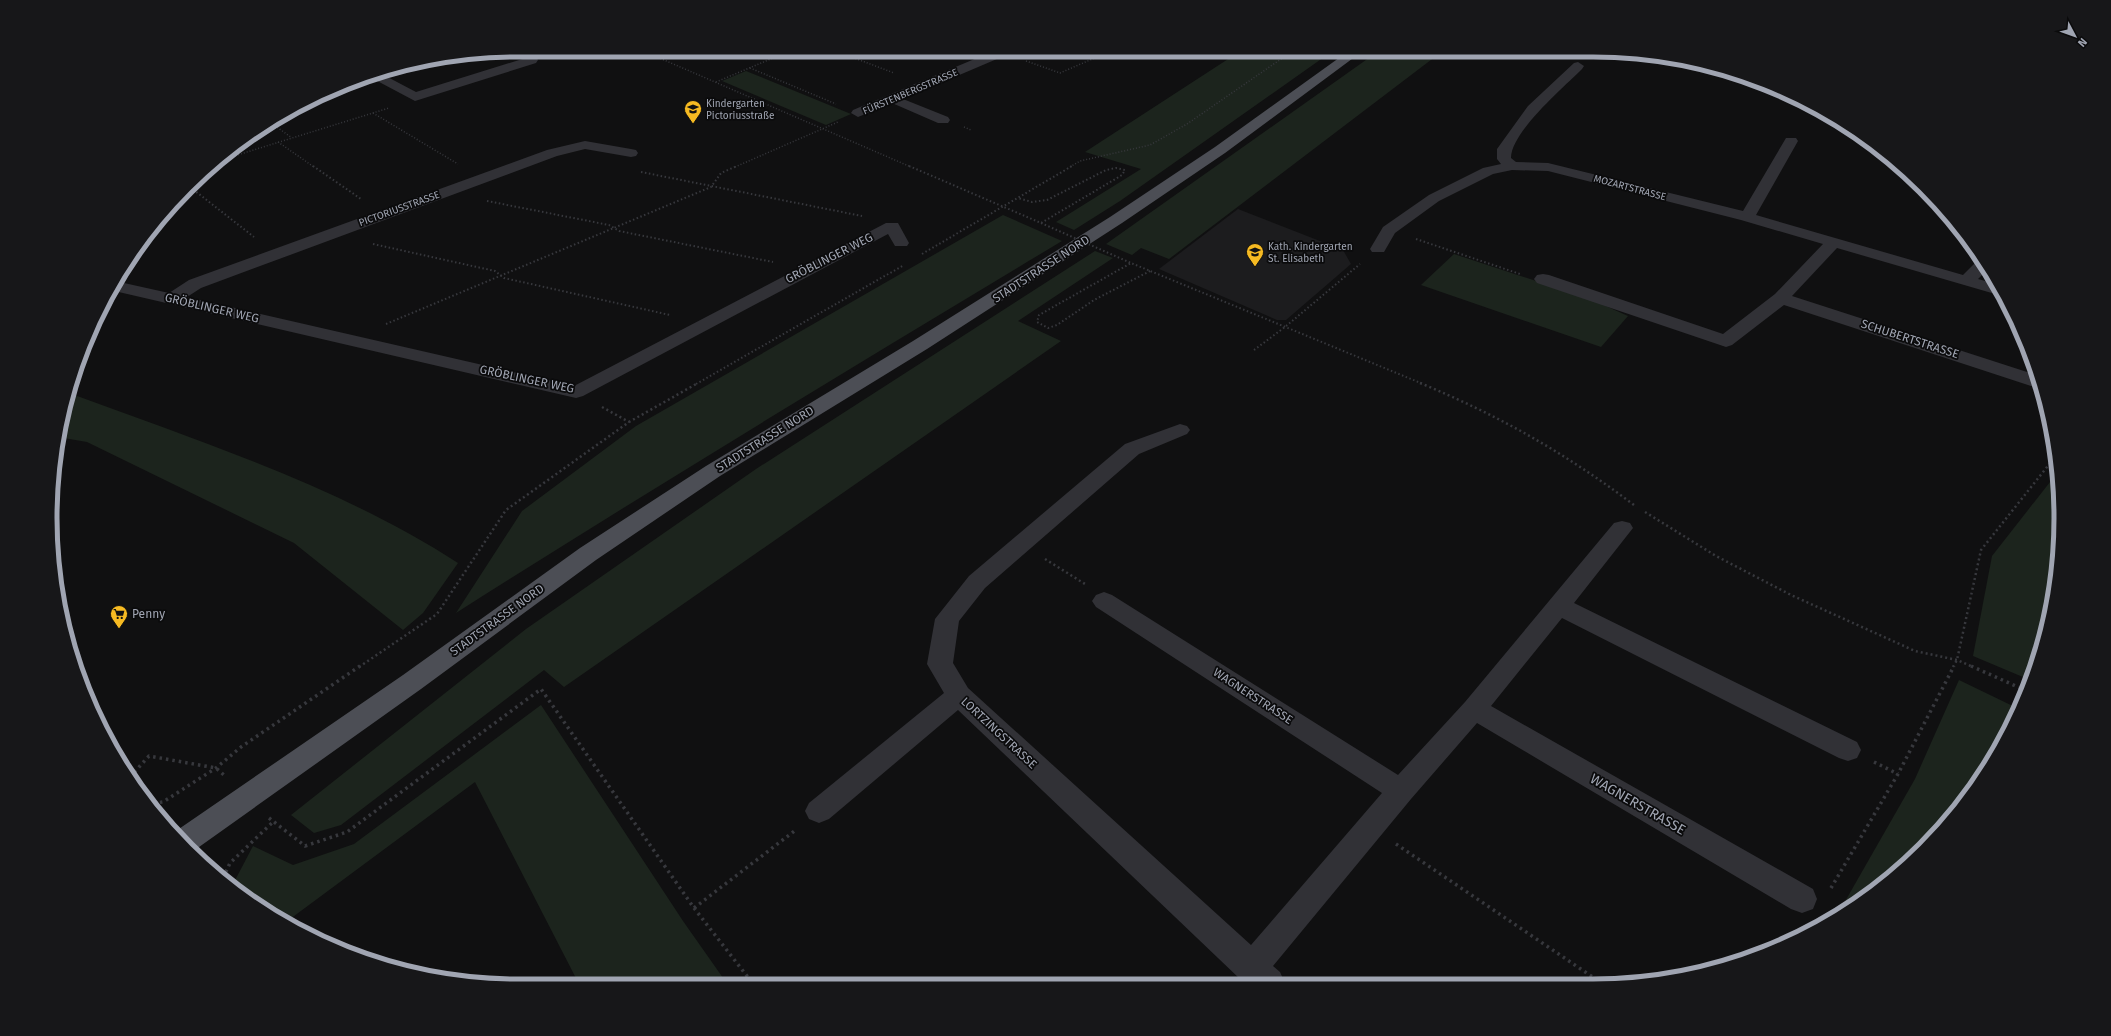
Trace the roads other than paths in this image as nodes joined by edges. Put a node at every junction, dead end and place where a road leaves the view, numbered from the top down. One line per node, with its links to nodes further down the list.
1 (982, 57): 4 (street)
2 (991, 57): 4 (street, FÜRSTENBERGSTRASSE)
3 (1348, 57): 35 (main road, STADTSTRASSE NORD)
4 (987, 59): 8 (street, FÜRSTENBERGSTRASSE)
5 (532, 60): 7 (street)
6 (1578, 66): 13 (street)
7 (380, 78)
8 (893, 99): 9 (street, FÜRSTENBERGSTRASSE); 10 (street)
9 (858, 113)
10 (943, 120)
11 (1791, 141): 14 (street)
12 (631, 153): 23 (street, PICTORIUSSTRASSE)
13 (1512, 166): 14 (street, MOZARTSTRASSE); 17 (street, MOZARTSTRASSE)
14 (1747, 217): 15 (street, MOZARTSTRASSE)
15 (1834, 242): 20 (street, MOZARTSTRASSE); 24 (street)
16 (901, 243): 23 (street, GRÖBLINGER WEG)
17 (1378, 249)
18 (1980, 268): 20 (street)
19 (1544, 279): 24 (street)
20 (1966, 281): 22 (street, MOZARTSTRASSE)
21 (119, 287): 23 (street, GRÖBLINGER WEG)
22 (1992, 289)
23 (173, 298)
24 (1781, 298): 25 (street, SCHUBERTSTRASSE)
25 (2033, 380)
26 (1180, 430): 30 (street, LORTZINGSTRASSE)
27 (1622, 528): 29 (street)
28 (1104, 601): 33 (street, WAGNERSTRASSE)
29 (1558, 605): 31 (street); 32 (street)
30 (959, 695): 34 (street); 37 (street, LORTZINGSTRASSE)
31 (1474, 709): 33 (street); 36 (street, WAGNERSTRASSE)
32 (1848, 750)
33 (1401, 791): 37 (street)
34 (819, 811)
35 (187, 839)
36 (1815, 897)
37 (1260, 976)

